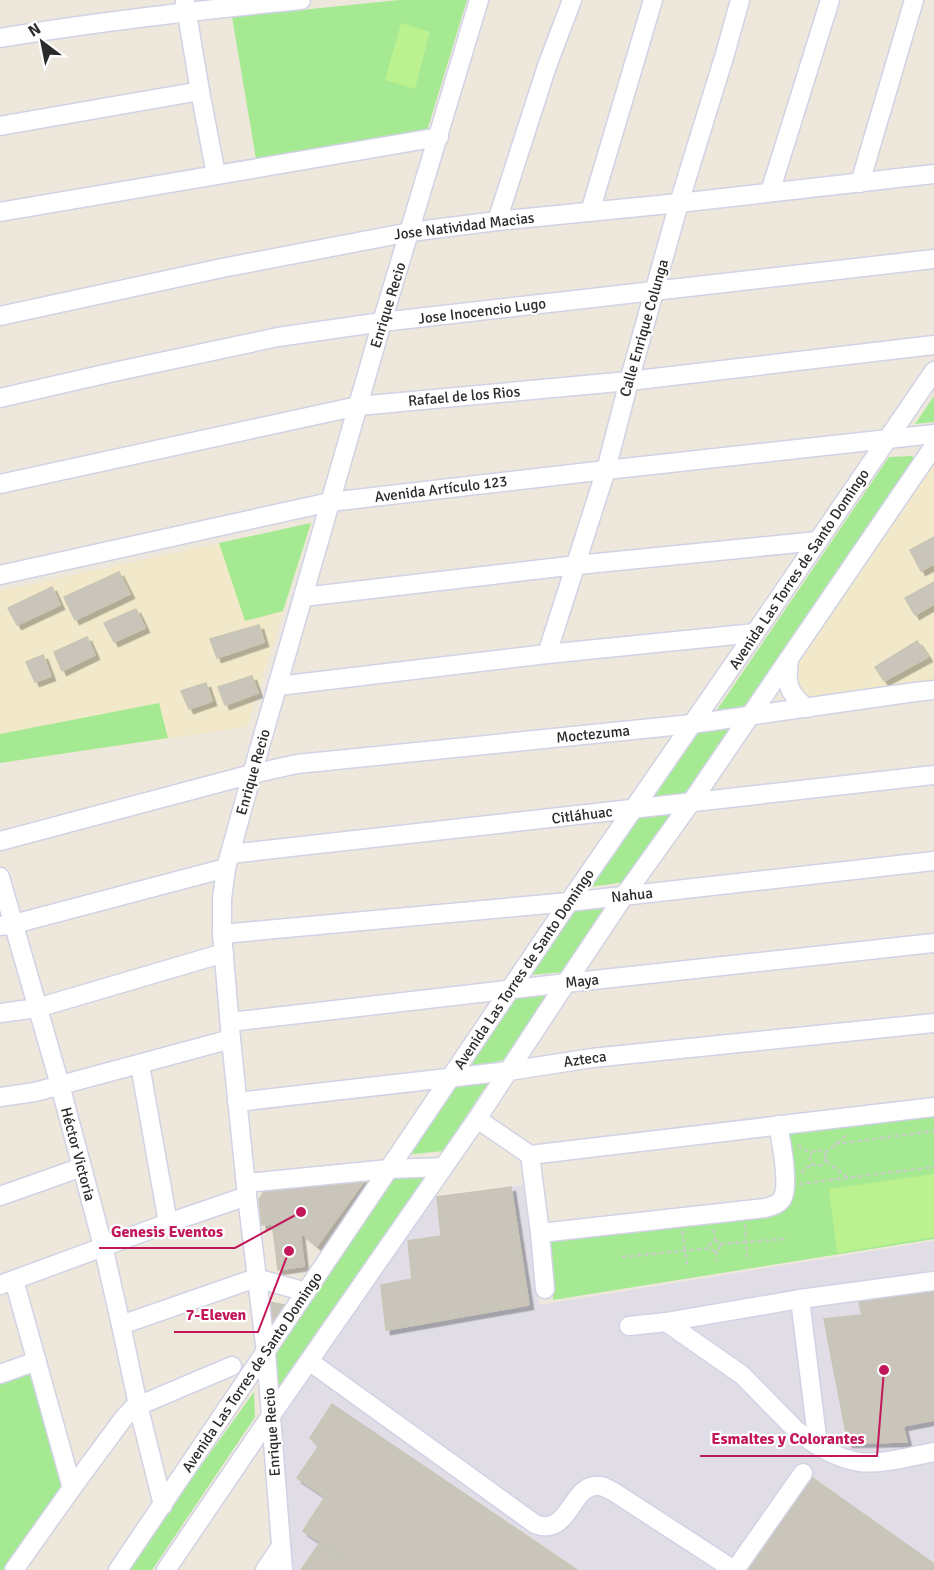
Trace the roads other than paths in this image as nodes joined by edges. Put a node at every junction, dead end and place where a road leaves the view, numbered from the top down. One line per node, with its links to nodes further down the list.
1 (301, 0): 8 (street)
2 (479, 0): 12 (street, Enrique Recio)
3 (572, 0): 20 (street)
4 (653, 0): 19 (street)
5 (740, 0): 17 (street, Calle Enrique Colunga)
6 (830, 0): 16 (street)
7 (914, 0): 15 (street)
8 (185, 6): 9 (street); 10 (street)
9 (0, 38)
10 (200, 91): 11 (street); 14 (street)
11 (0, 126)
12 (439, 137): 14 (street); 21 (street, Enrique Recio)
13 (934, 174): 15 (street, Jose Natividad Macias)
14 (216, 175): 18 (street)
15 (860, 183): 16 (street, Jose Natividad Macias)
16 (770, 192): 17 (street, Jose Natividad Macias)
17 (679, 203): 19 (street, Jose Natividad Macias); 23 (street, Calle Enrique Colunga)
18 (0, 212)
19 (590, 212): 20 (street, Jose Natividad Macias)
20 (497, 221): 21 (street, Jose Natividad Macias)
21 (410, 232): 24 (street, Jose Natividad Macias); 25 (street, Enrique Recio)
22 (934, 259): 23 (street, Jose Inocencio Lugo)
23 (655, 291): 25 (street, Jose Inocencio Lugo); 28 (street, Calle Enrique Colunga)
24 (0, 316)
25 (382, 322): 29 (street, Jose Inocencio Lugo); 30 (street, Enrique Recio)
26 (934, 345): 28 (street, Rafael de los Rios)
27 (934, 371): 32 (street, Avenida Las Torres de Santo Domingo)
28 (629, 381): 30 (street, Rafael de los Rios); 34 (street, Calle Enrique Colunga)
29 (0, 398)
30 (358, 406): 35 (street, Rafael de los Rios); 36 (street, Enrique Recio)
31 (934, 434): 32 (street, Avenida Artículo 123)
32 (887, 440): 34 (street, Avenida Artículo 123); 37 (street, Avenida Las Torres de Santo Domingo)
33 (934, 446): 43 (street)
34 (606, 470): 36 (street, Avenida Artículo 123); 38 (street, Calle Enrique Colunga)
35 (0, 484)
36 (330, 502): 39 (street, Avenida Artículo 123); 40 (street, Enrique Recio)
37 (818, 541): 38 (street); 41 (street, Avenida Las Torres de Santo Domingo)
38 (577, 565): 40 (street); 42 (street, Calle Enrique Colunga)
39 (0, 574)
40 (303, 597): 44 (street, Enrique Recio)
41 (755, 633): 42 (street); 48 (street, Avenida Las Torres de Santo Domingo)
42 (547, 654): 44 (street)
43 (789, 659): 46 (street); 47 (street)
44 (278, 686): 49 (street, Enrique Recio)
45 (934, 690): 46 (street, Moctezuma)
46 (807, 708): 47 (street, Moctezuma)
47 (749, 717): 48 (street, Moctezuma); 51 (street)
48 (692, 724): 49 (street, Moctezuma); 52 (street, Avenida Las Torres de Santo Domingo)
49 (252, 774): 53 (street, Moctezuma); 54 (street, Enrique Recio)
50 (934, 776): 51 (street, Citláhuac)
51 (692, 801): 52 (street, Citláhuac); 57 (street)
52 (633, 809): 54 (street, Citláhuac); 58 (street, Avenida Las Torres de Santo Domingo)
53 (0, 841)
54 (228, 861): 59 (street, Citláhuac); 60 (street, Enrique Recio)
55 (934, 861): 57 (street, Nahua)
56 (0, 877): 59 (street, Héctor Victoria)
57 (624, 896): 58 (street, Nahua); 63 (street)
58 (569, 902): 60 (street, Nahua); 64 (street, Avenida Las Torres de Santo Domingo)
59 (7, 925): 65 (street, Héctor Victoria)
60 (222, 934): 62 (street, Enrique Recio)
61 (934, 943): 63 (street, Maya)
62 (224, 953): 65 (street); 68 (street, Enrique Recio)
63 (566, 983): 64 (street, Maya); 70 (street)
64 (511, 990): 68 (street, Maya); 71 (street, Avenida Las Torres de Santo Domingo)
65 (38, 1008): 66 (street); 72 (street, Héctor Victoria)
66 (0, 1013)
67 (934, 1023): 70 (street, Azteca)
68 (231, 1031): 69 (street, Maya); 75 (street, Enrique Recio)
69 (140, 1065): 72 (street, Maya); 86 (street)
70 (509, 1071): 71 (street, Azteca); 78 (street)
71 (452, 1077): 75 (street, Azteca); 83 (street, Avenida Las Torres de Santo Domingo)
72 (60, 1086): 73 (street, Maya); 81 (street, Héctor Victoria)
73 (36, 1092): 74 (street); 76 (street)
74 (0, 1097)
75 (237, 1102): 84 (street, Enrique Recio)
76 (0, 1106)
77 (934, 1107): 79 (street)
78 (477, 1119): 80 (street); 82 (street)
79 (778, 1125): 80 (street); 87 (street)
80 (530, 1155): 87 (street)
81 (82, 1167): 85 (street); 88 (street, Héctor Victoria)
82 (444, 1167): 83 (street); 99 (street)
83 (389, 1169): 84 (street); 93 (street, Avenida Las Torres de Santo Domingo)
84 (246, 1190): 86 (street); 89 (street, Enrique Recio)
85 (0, 1196)
86 (168, 1223): 88 (street)
87 (540, 1233): 92 (street)
88 (103, 1246): 91 (street); 96 (street, Héctor Victoria)
89 (256, 1278): 93 (street); 96 (street); 98 (street, Enrique Recio)
90 (934, 1281): 94 (street)
91 (7, 1282): 100 (street)
92 (545, 1289)
93 (306, 1293): 98 (street, Avenida Las Torres de Santo Domingo)
94 (800, 1299): 95 (street); 105 (street)
95 (666, 1322): 97 (street); 105 (street)
96 (121, 1325): 103 (street, Héctor Victoria)
97 (629, 1326)
98 (266, 1353): 104 (street, Enrique Recio); 109 (street, Avenida Las Torres de Santo Domingo)
99 (309, 1360): 104 (street); 116 (street)
100 (37, 1361): 102 (street); 108 (street)
101 (232, 1366): 103 (street)
102 (0, 1374)
103 (138, 1405): 108 (street); 109 (street, Héctor Victoria)
104 (270, 1417): 110 (street, Enrique Recio); 113 (street)
105 (818, 1445): 106 (street)
106 (934, 1452)
107 (803, 1473): 116 (street)
108 (72, 1488): 111 (street)
109 (163, 1504): 112 (street, Avenida Las Torres de Santo Domingo)
110 (281, 1546): 114 (street); 115 (street, Enrique Recio)
111 (14, 1570)
112 (118, 1570)
113 (166, 1570)
114 (266, 1570)
115 (283, 1570)
116 (734, 1570)

